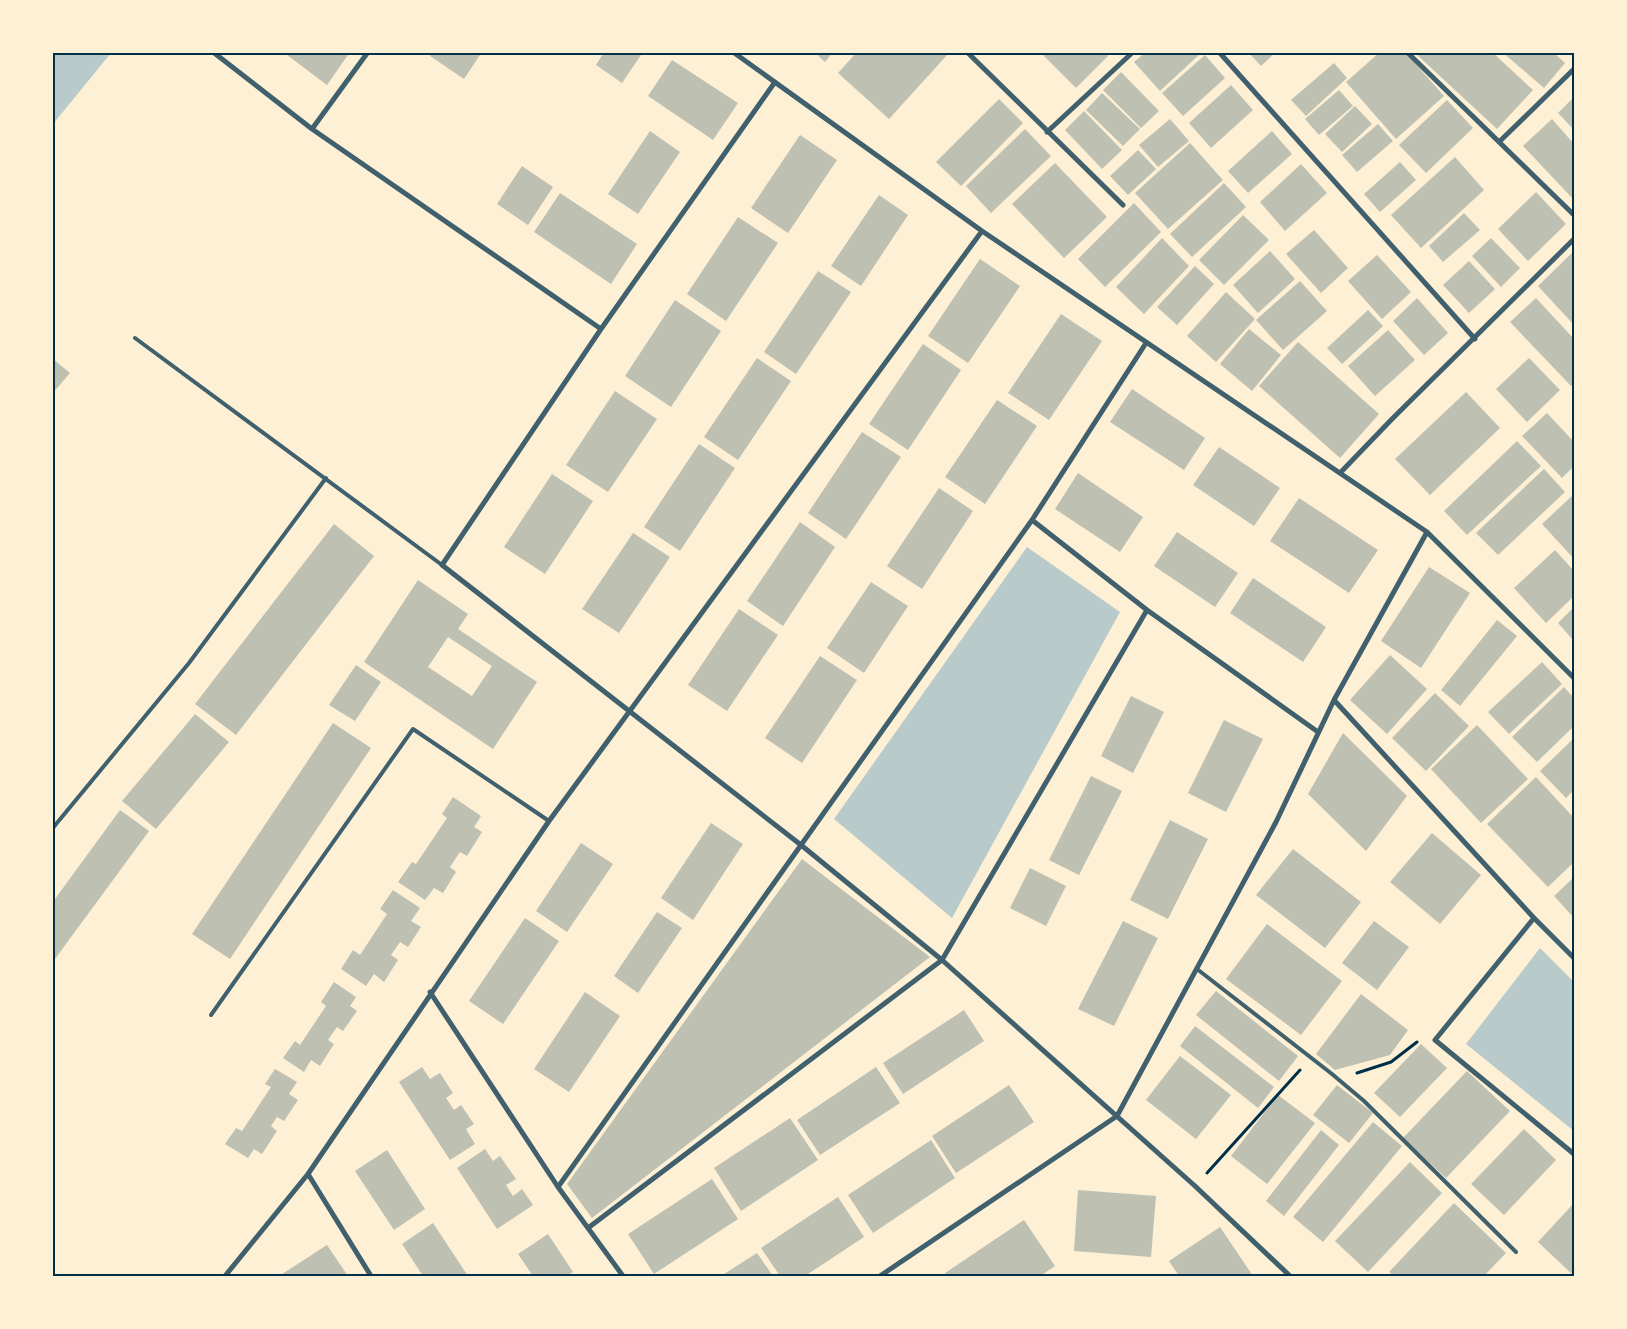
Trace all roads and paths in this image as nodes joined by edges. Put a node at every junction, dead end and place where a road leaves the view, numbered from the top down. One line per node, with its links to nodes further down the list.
1 (213, 52): 10 (street)
2 (368, 52): 10 (street)
3 (733, 52): 9 (street)
4 (967, 52): 11 (street)
5 (1133, 52): 11 (street)
6 (1219, 52): 19 (street)
7 (1409, 54): 12 (street)
8 (1574, 69): 12 (street)
9 (775, 82): 15 (street); 17 (street)
10 (312, 129): 17 (street)
11 (1047, 132): 13 (street)
12 (1499, 142): 14 (street)
13 (1123, 205)
14 (1574, 215)
15 (982, 231): 20 (street); 29 (street)
16 (1574, 239): 19 (street)
17 (601, 329): 25 (street)
18 (135, 338): 22 (lane)
19 (1475, 339): 21 (street)
20 (1146, 343): 21 (street); 23 (street)
21 (1340, 473): 24 (street)
22 (326, 478): 25 (lane); 32 (lane)
23 (1032, 520): 26 (street); 33 (street)
24 (1427, 532): 27 (street); 28 (street)
25 (442, 565): 29 (street)
26 (1147, 610): 30 (street); 36 (street)
27 (1574, 678)
28 (1334, 700): 30 (street); 34 (street)
29 (630, 712): 31 (street); 33 (street)
30 (1318, 732): 37 (street)
31 (549, 821): 38 (street); 39 (lane)
32 (52, 829)
33 (800, 845): 36 (street); 47 (street)
34 (1534, 918): 35 (street); 44 (street)
35 (1574, 958)
36 (942, 960): 43 (street); 48 (street)
37 (1197, 969): 42 (lane); 43 (street)
38 (430, 992): 45 (street); 47 (street)
39 (211, 1015)
40 (1420, 1040): 42 (path)
41 (1304, 1066): 46 (path)
42 (1338, 1078): 49 (lane)
43 (1117, 1116): 46 (street); 53 (street)
44 (1574, 1154)
45 (308, 1174): 50 (street); 51 (street)
46 (1195, 1186): 54 (street)
47 (558, 1187): 48 (street)
48 (588, 1228): 52 (street)
49 (1516, 1252)
50 (224, 1276)
51 (371, 1276)
52 (622, 1276)
53 (880, 1276)
54 (1290, 1276)

